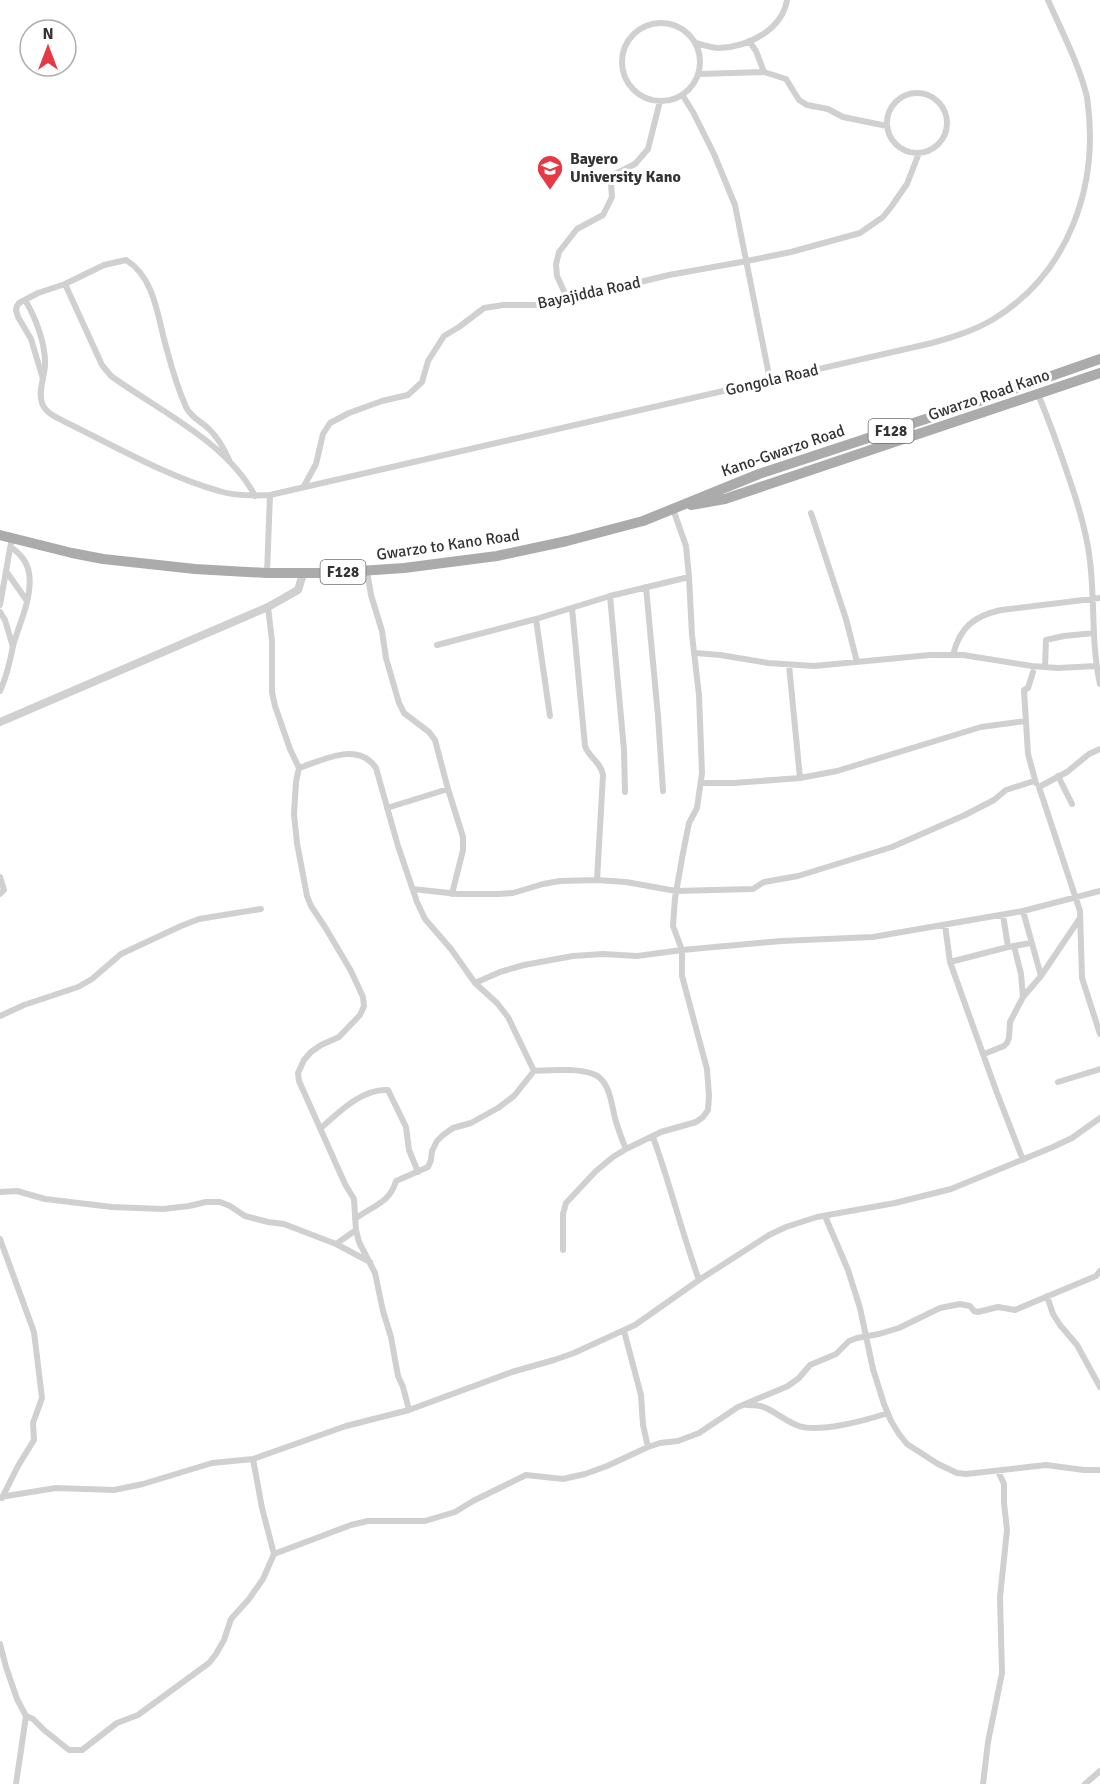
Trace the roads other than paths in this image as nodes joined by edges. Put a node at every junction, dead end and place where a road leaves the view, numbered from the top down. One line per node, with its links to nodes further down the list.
1 (787, 0): 3 (street)
2 (1048, 0): 18 (street, Gongola Road)
3 (749, 41): 4 (street); 5 (street)
4 (696, 44): 6 (street); 8 (street)
5 (764, 72): 6 (street); 9 (street)
6 (699, 74): 7 (street)
7 (683, 96): 8 (street); 11 (street)
8 (660, 101): 14 (street)
9 (887, 126): 10 (street); 10 (street)
10 (919, 153): 11 (street, Bayajidda Road)
11 (747, 261): 14 (street, Bayajidda Road); 18 (street)
12 (64, 284): 13 (street); 20 (street); 20 (street)
13 (25, 300): 17 (street); 17 (street)
14 (568, 300): 21 (street, Bayajidda Road)
15 (1100, 359): 24 (main road, Kano-Gwarzo Road / F128)
16 (1100, 373): 19 (main road, Gwarzo Road Kano / F128)
17 (43, 378): 23 (street, Gongola Road)
18 (771, 380): 21 (street, Gongola Road)
19 (1038, 394): 24 (main road, Gwarzo Road Kano / F128); 34 (street)
20 (229, 460): 23 (street)
21 (304, 486): 22 (street, Gongola Road)
22 (270, 495): 23 (street, Gongola Road); 29 (street)
23 (255, 496)
24 (678, 507): 28 (main road, Gwarzo to Kano Road / F128); 31 (street)
25 (811, 513): 46 (street)
26 (7, 540): 27 (street); 29 (main road, Gwarzo to Kano Road / F128); 35 (street)
27 (6, 571): 35 (street); 36 (street)
28 (367, 571): 30 (main road, Gwarzo to Kano Road / F128); 63 (street)
29 (267, 573): 30 (main road, Gwarzo to Kano Road / F128)
30 (303, 574): 37 (street)
31 (689, 577): 32 (street); 44 (street)
32 (646, 587): 33 (street); 64 (street)
33 (610, 596): 38 (street); 65 (street)
34 (1096, 598): 41 (street); 45 (street)
35 (27, 602): 43 (street)
36 (0, 604)
37 (268, 607): 55 (street); 57 (street)
38 (572, 608): 40 (street); 69 (street)
39 (0, 612): 43 (street)
40 (536, 619): 42 (street); 53 (street)
41 (1094, 633): 48 (street); 49 (street)
42 (437, 645)
43 (13, 647): 52 (street)
44 (695, 653): 47 (street); 61 (street)
45 (953, 655): 46 (street); 49 (street)
46 (857, 662): 47 (street)
47 (789, 665): 59 (street)
48 (1096, 666): 49 (street); 51 (street)
49 (1045, 667)
50 (1033, 672): 54 (street)
51 (1100, 684)
52 (0, 691)
53 (550, 716)
54 (1026, 721): 59 (street); 60 (street)
55 (0, 722)
56 (1100, 750): 58 (street)
57 (299, 768): 67 (street); 95 (street)
58 (1058, 776): 62 (street); 66 (street)
59 (800, 778): 61 (street)
60 (1034, 781): 62 (street); 71 (street)
61 (701, 783): 71 (street)
62 (1039, 787): 75 (street)
63 (448, 789): 67 (street); 74 (street)
64 (663, 791)
65 (625, 792)
66 (1072, 804)
67 (387, 808): 70 (street)
68 (0, 877): 73 (street)
69 (597, 880): 71 (street); 74 (street)
70 (412, 889): 74 (street); 86 (street)
71 (676, 891): 83 (street)
72 (1100, 891): 75 (street)
73 (0, 894)
74 (452, 894)
75 (1076, 897): 77 (street); 79 (street)
76 (261, 909): 88 (street)
77 (1023, 911): 78 (street); 81 (street)
78 (1003, 915): 80 (street); 82 (street)
79 (1080, 917): 85 (street); 89 (street)
80 (945, 925): 83 (street); 84 (street)
81 (1031, 943): 82 (street); 85 (street)
82 (1011, 947): 84 (street); 87 (street)
83 (682, 950): 86 (street); 96 (street)
84 (950, 962): 90 (street)
85 (1041, 976): 87 (street)
86 (475, 983): 92 (street)
87 (1023, 997): 90 (street)
88 (0, 1016)
89 (1100, 1034)
90 (984, 1054): 98 (street)
91 (1100, 1069): 93 (street)
92 (534, 1071): 97 (street); 99 (street)
93 (1058, 1082)
94 (1100, 1118): 98 (street)
95 (321, 1128): 99 (street); 102 (street)
96 (653, 1137): 97 (street); 109 (street)
97 (626, 1149): 106 (street)
98 (1023, 1160): 101 (street)
99 (418, 1172): 102 (street)
100 (0, 1192): 105 (street)
101 (825, 1215): 109 (street); 112 (street)
102 (356, 1219): 103 (street)
103 (356, 1230): 105 (street); 107 (street)
104 (0, 1239): 121 (street)
105 (336, 1244): 107 (street)
106 (563, 1250)
107 (370, 1262): 115 (street)
108 (1100, 1271): 110 (street)
109 (699, 1280): 111 (street)
110 (1047, 1296): 112 (street); 113 (street)
111 (624, 1330): 115 (street); 117 (street)
112 (865, 1336): 114 (street); 116 (street)
113 (1100, 1387)
114 (747, 1405): 116 (street); 117 (street)
115 (409, 1410): 118 (street)
116 (888, 1413): 120 (street)
117 (648, 1447): 122 (street)
118 (252, 1459): 121 (street); 122 (street)
119 (1100, 1470): 120 (street)
120 (998, 1471): 127 (street)
121 (1, 1498)
122 (274, 1554): 124 (street)
123 (0, 1644): 124 (street)
124 (26, 1716): 126 (street)
125 (1100, 1771): 128 (street)
126 (16, 1784)
127 (982, 1784)
128 (1085, 1784)

